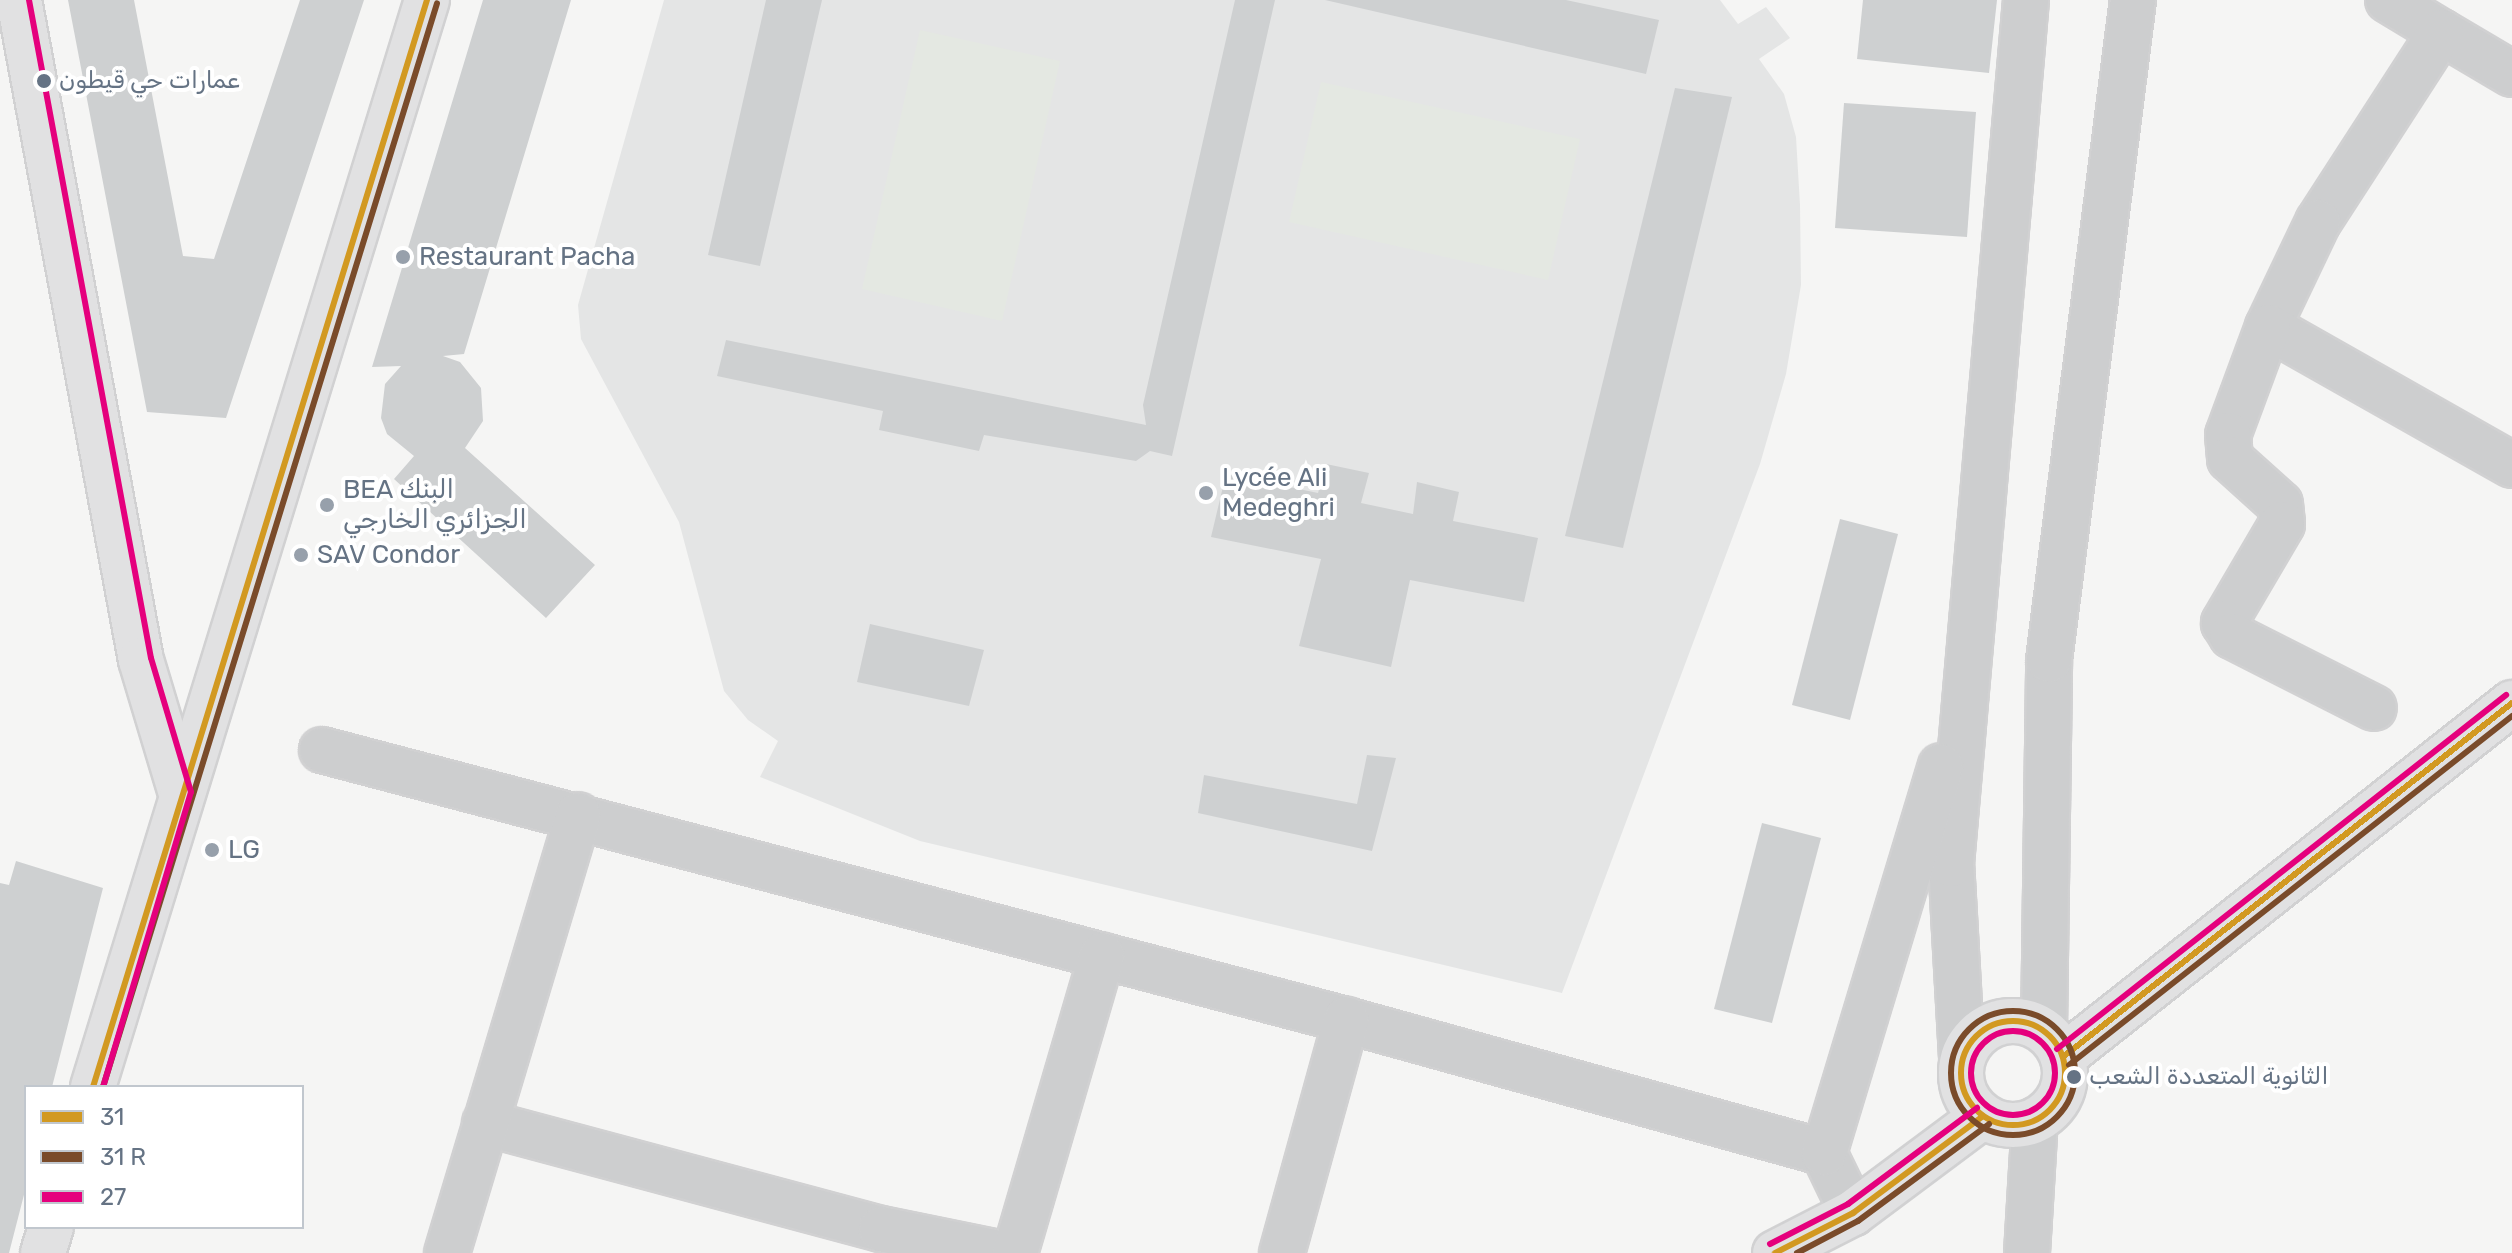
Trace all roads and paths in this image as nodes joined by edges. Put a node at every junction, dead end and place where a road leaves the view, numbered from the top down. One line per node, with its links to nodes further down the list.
1 (11, 0): 7 (street)
2 (19, 0): 16 (main road)
3 (427, 0): 16 (main road)
4 (2026, 0): 12 (street)
5 (2133, 0): 20 (street)
6 (2388, 0): 8 (street)
7 (0, 4)
8 (2441, 32): 9 (street); 10 (street)
9 (2512, 74)
10 (2268, 327): 11 (street); 14 (street)
11 (2512, 465)
12 (1969, 675): 21 (street); 26 (street)
13 (2512, 703): 20 (main road)
14 (2374, 708)
15 (322, 750): 17 (street)
16 (181, 793): 22 (main road)
17 (578, 815): 18 (street); 25 (street)
18 (1102, 955): 19 (street); 34 (street)
19 (1346, 1020): 26 (street); 35 (street)
20 (2054, 1044): 21 (main road); 24 (main road)
21 (1962, 1058): 23 (main road)
22 (94, 1085)
23 (1983, 1116): 24 (main road); 27 (main road)
24 (2035, 1120): 37 (street)
25 (485, 1123): 29 (street); 31 (street)
26 (1824, 1153): 27 (street)
27 (1853, 1213): 36 (main road)
28 (50, 1229): 30 (main road)
29 (881, 1229): 32 (street); 33 (street)
30 (43, 1253)
31 (447, 1253)
32 (836, 1253)
33 (999, 1253)
34 (1015, 1253)
35 (1282, 1253)
36 (1775, 1253)
37 (2027, 1253)

